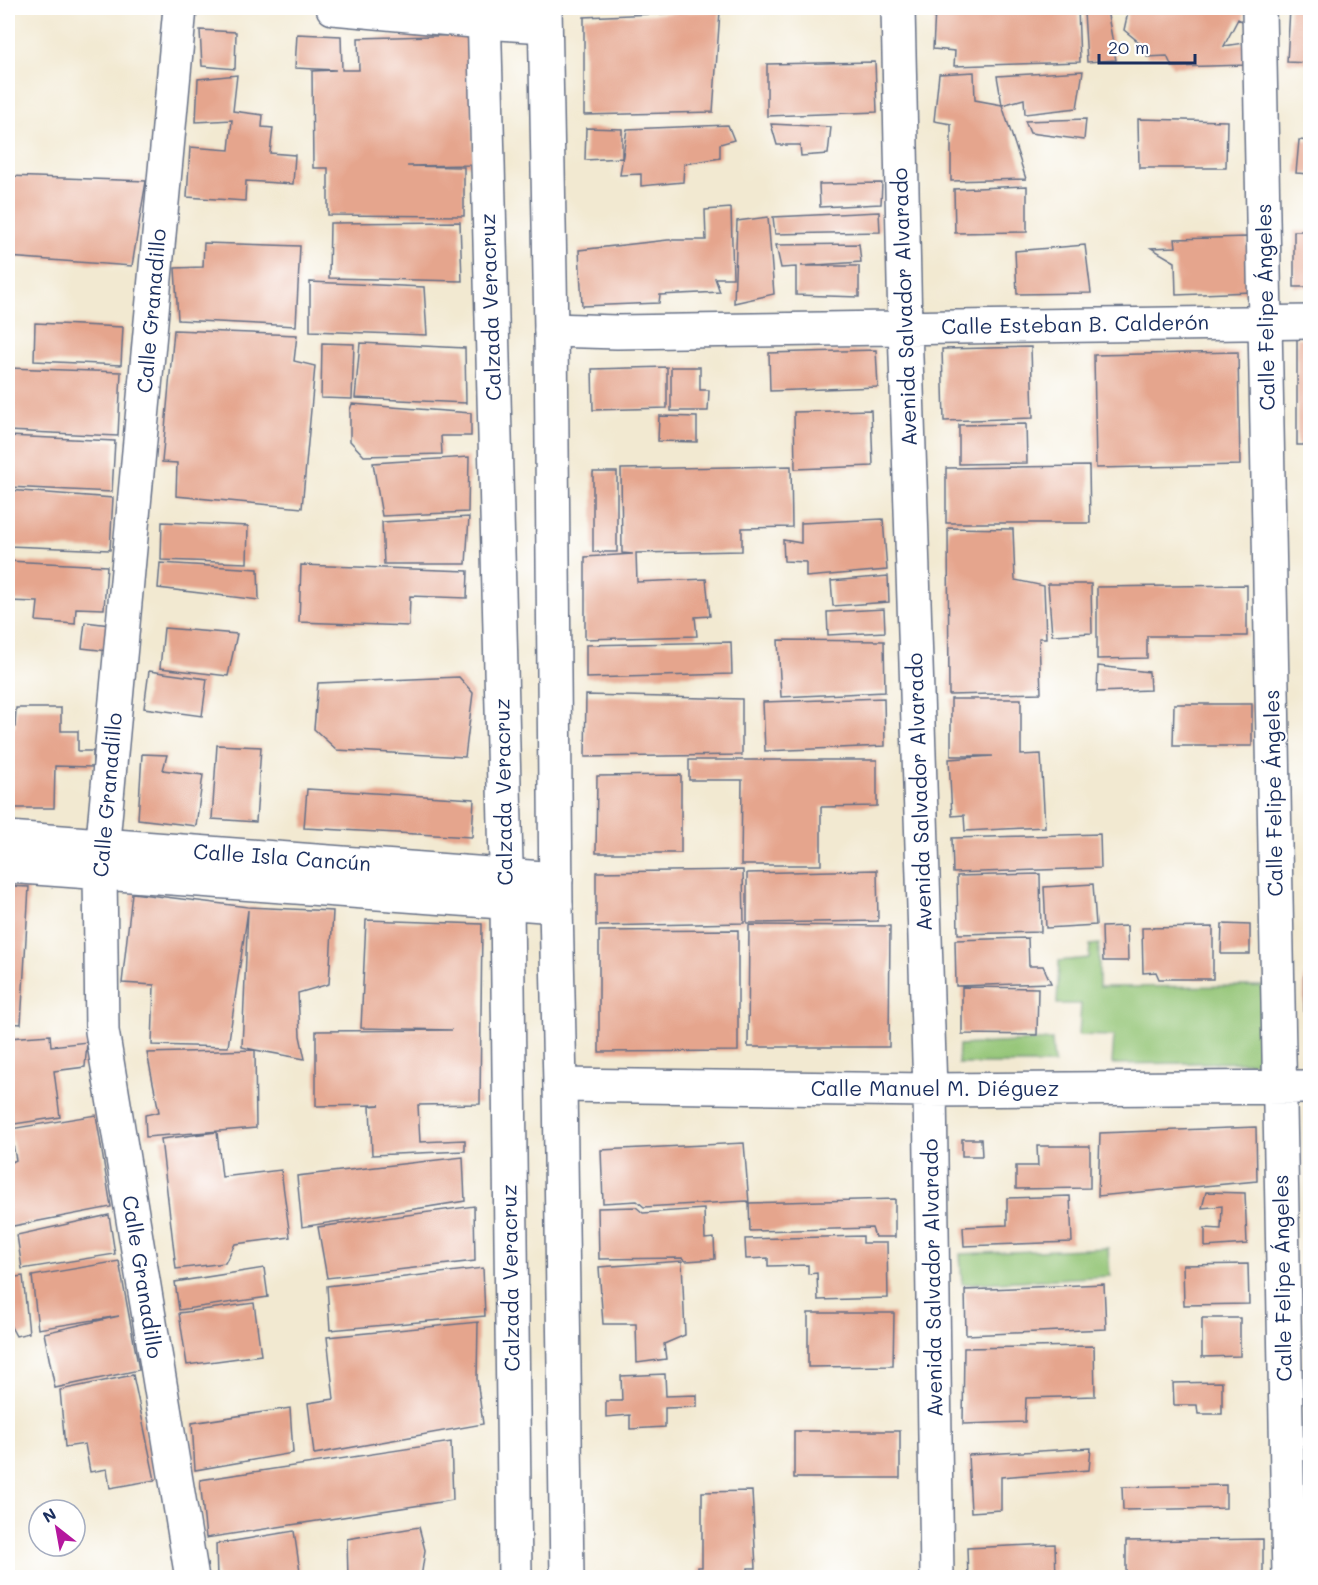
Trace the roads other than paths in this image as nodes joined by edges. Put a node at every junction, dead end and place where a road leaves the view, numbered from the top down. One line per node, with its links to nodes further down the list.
1 (180, 8): 12 (street, Calle Granadillo)
2 (333, 8): 5 (street)
3 (898, 8): 9 (street, Avenida Salvador Alvarado)
4 (1259, 8): 8 (street, Calle Felipe Ángeles)
5 (484, 15): 6 (street); 14 (street, Calzada Veracruz)
6 (545, 17): 10 (street)
7 (1311, 322): 8 (street, Calle Esteban B. Calderón)
8 (1267, 323): 9 (street, Calle Esteban B. Calderón); 18 (street, Calle Felipe Ángeles)
9 (905, 327): 10 (street, Calle Esteban B. Calderón); 19 (street, Avenida Salvador Alvarado)
10 (551, 330): 15 (street)
11 (8, 838): 12 (street, Calle Isla Cancún)
12 (101, 859): 13 (street, Calle Isla Cancún); 14 (street, Calle Isla Cancún); 20 (street, Calle Granadillo)
13 (8, 866)
14 (506, 889): 15 (street, Calle Isla Cancún); 21 (street, Calzada Veracruz)
15 (556, 893): 16 (street)
16 (560, 1085): 19 (street, Calle Manuel M. Diéguez); 22 (street)
17 (1311, 1087): 18 (street, Calle Manuel M. Diéguez)
18 (1279, 1088): 19 (street, Calle Manuel M. Diéguez); 24 (street, Calle Felipe Ángeles)
19 (930, 1090): 23 (street, Avenida Salvador Alvarado)
20 (192, 1578)
21 (515, 1578)
22 (567, 1578)
23 (937, 1578)
24 (1289, 1578)

